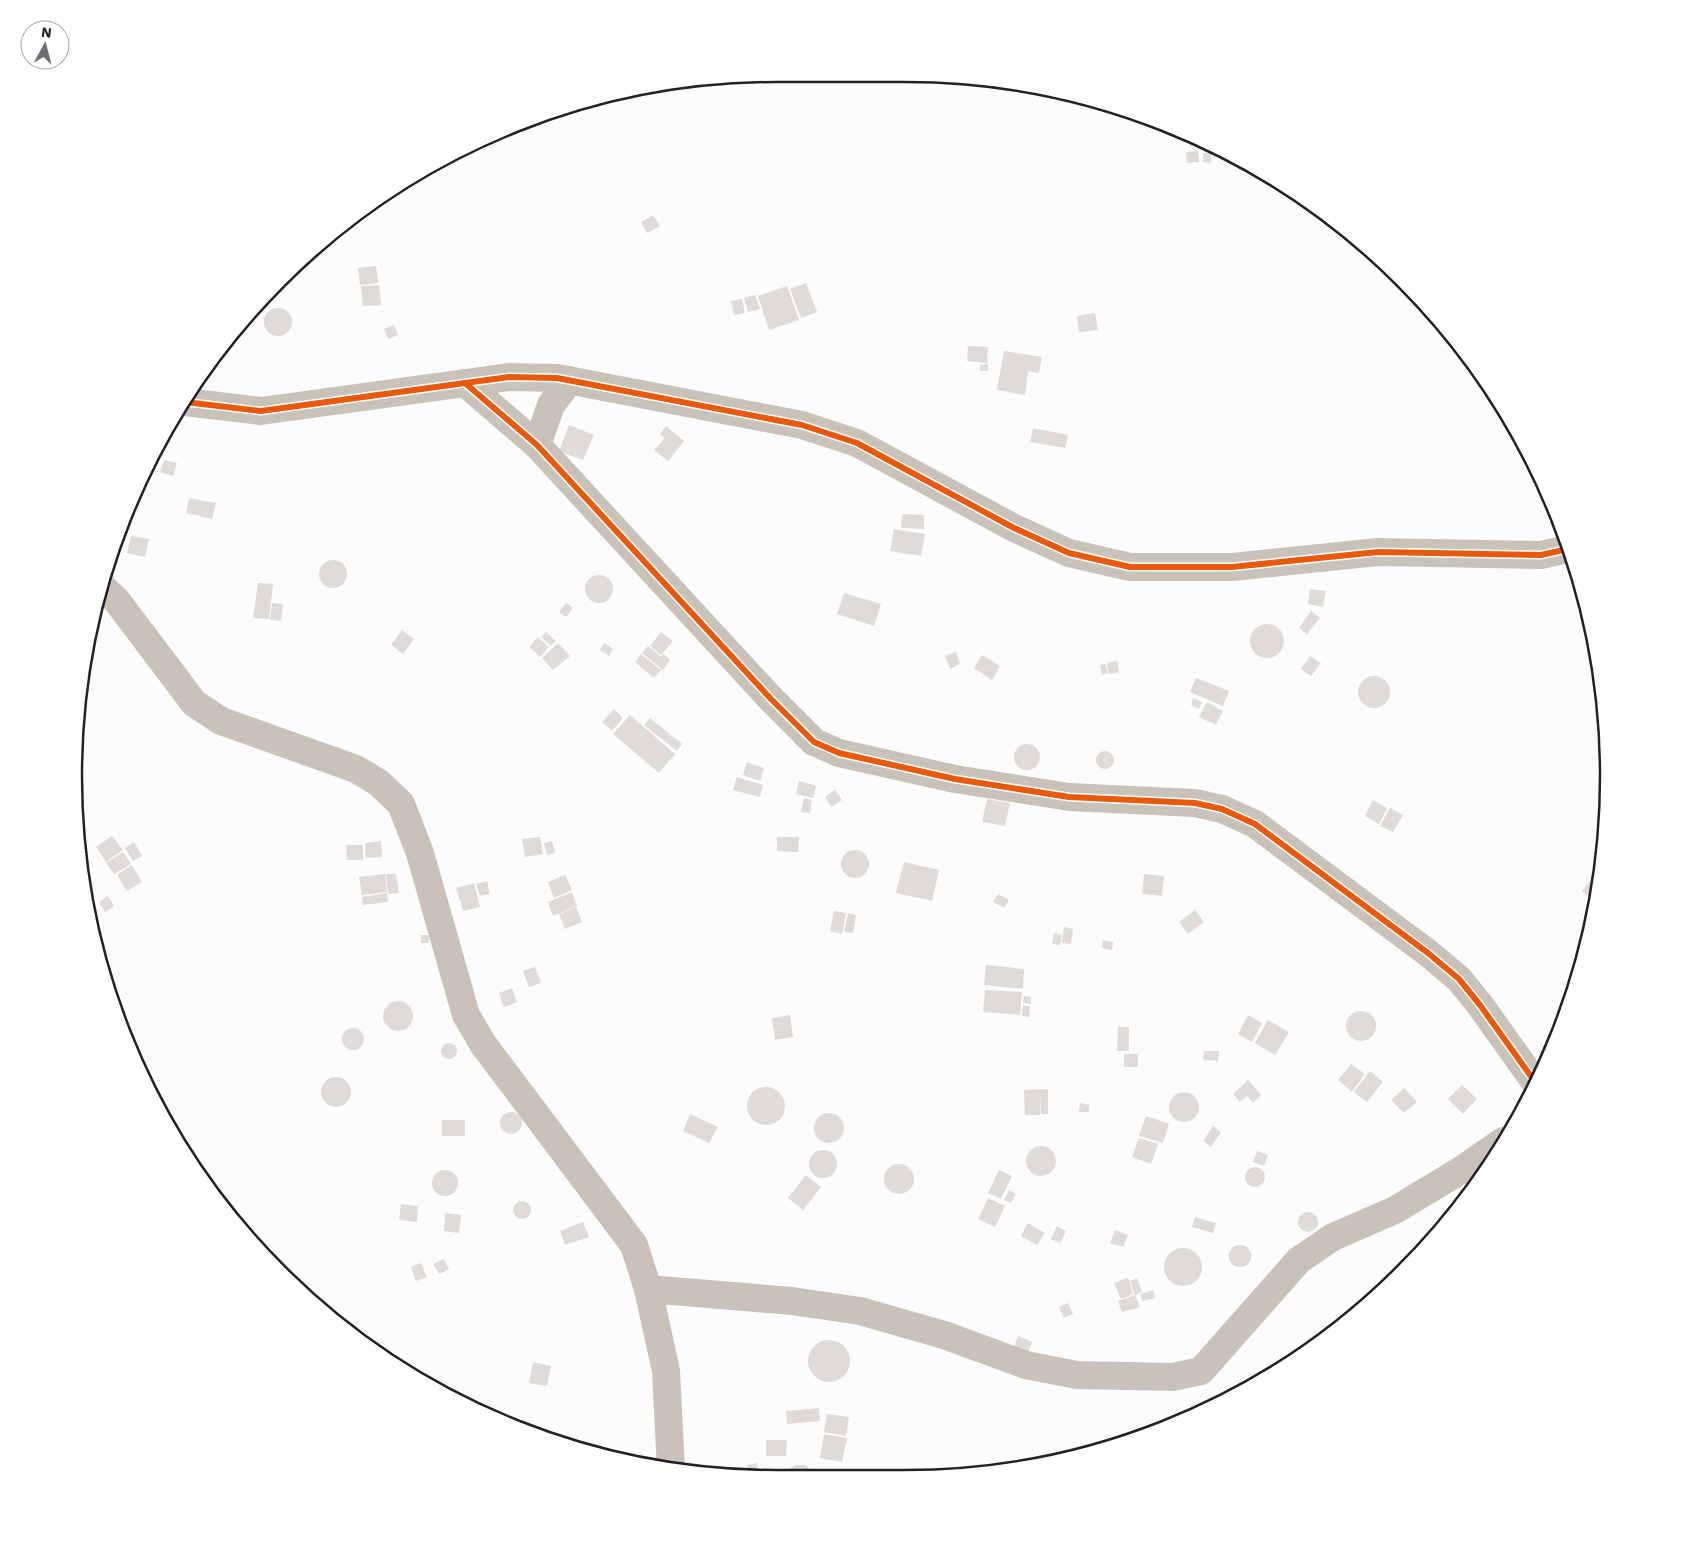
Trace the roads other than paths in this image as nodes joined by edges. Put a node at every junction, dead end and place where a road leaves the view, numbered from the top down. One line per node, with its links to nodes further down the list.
1 (570, 380): 2 (street); 4 (street); 5 (street)
2 (465, 383): 3 (street); 4 (street)
3 (191, 403)
4 (537, 445): 7 (street)
5 (1562, 550)
6 (107, 592): 9 (street)
7 (1531, 1076)
8 (1490, 1150): 9 (street)
9 (648, 1288): 10 (street)
10 (671, 1461)

